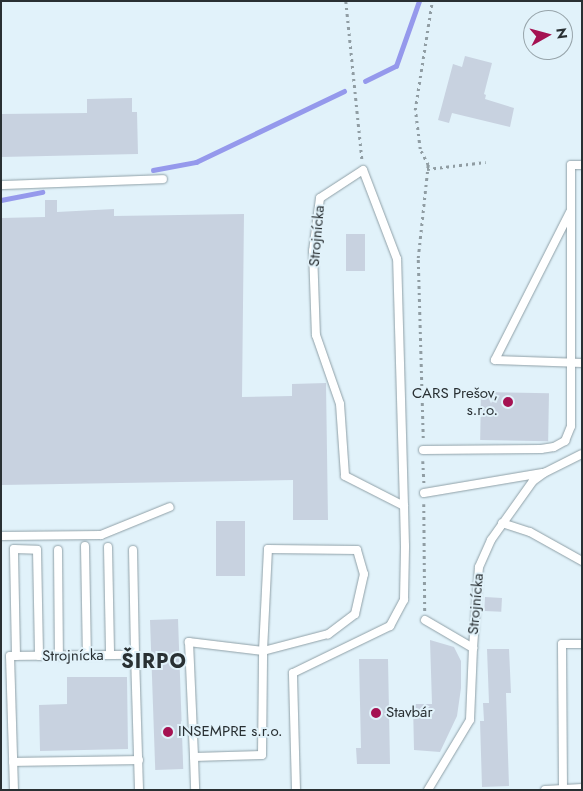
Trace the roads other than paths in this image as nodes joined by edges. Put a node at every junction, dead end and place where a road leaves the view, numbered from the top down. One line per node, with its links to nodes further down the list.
1 (582, 165): 4 (lane)
2 (163, 179): 3 (lane)
3 (1, 185)
4 (571, 210): 5 (lane); 5 (lane)
5 (571, 363): 6 (lane); 7 (lane)
6 (582, 363)
7 (423, 450)
8 (582, 454): 9 (lane, Strojnícka)
9 (544, 473): 10 (lane); 13 (lane, Strojnícka)
10 (424, 493)
11 (404, 506): 11 (lane, Strojnícka); 38 (lane)
12 (170, 507): 14 (lane)
13 (502, 523): 19 (lane); 22 (lane, Strojnícka)
14 (1, 536)
15 (85, 546): 28 (lane)
16 (108, 547): 29 (lane)
17 (58, 550): 27 (lane)
18 (133, 550): 24 (lane)
19 (582, 561)
20 (425, 620): 22 (lane, Strojnícka)
21 (582, 644): 34 (lane)
22 (473, 648): 39 (lane, Strojnícka)
23 (263, 651): 23 (lane); 30 (lane); 30 (lane)
24 (135, 655): 29 (lane, Strojnícka); 31 (lane)
25 (16, 656): 26 (lane, Strojnícka); 26 (lane); 32 (lane)
26 (39, 656): 27 (lane, Strojnícka)
27 (59, 656): 28 (lane, Strojnícka)
28 (87, 656): 29 (lane, Strojnícka)
29 (110, 656)
30 (194, 757): 37 (lane)
31 (139, 760): 32 (lane); 36 (lane)
32 (13, 762): 35 (lane)
33 (582, 788): 34 (lane)
34 (563, 789): 40 (lane)
35 (14, 790)
36 (139, 790)
37 (195, 790)
38 (296, 790)
39 (428, 790)
40 (545, 790)

